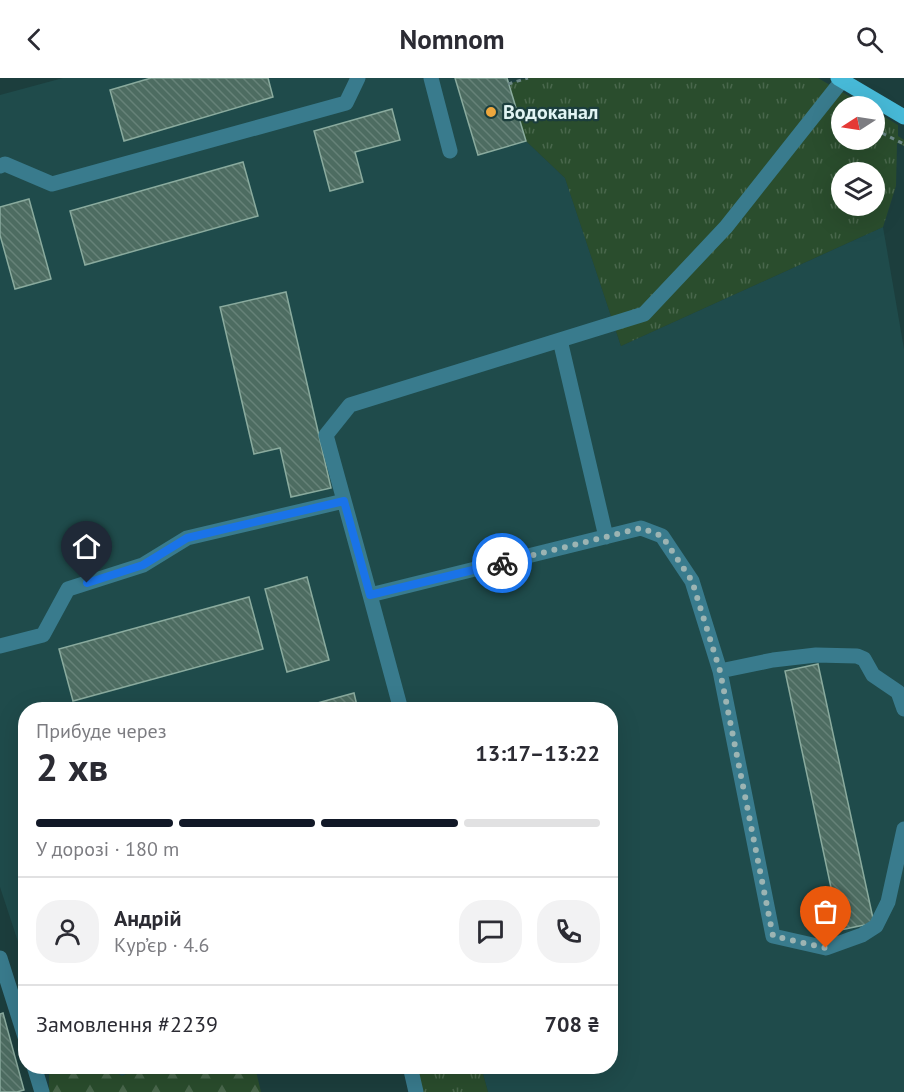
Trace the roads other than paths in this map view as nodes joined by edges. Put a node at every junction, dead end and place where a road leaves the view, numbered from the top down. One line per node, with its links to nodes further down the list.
1 (358, 78): 6 (street)
2 (431, 78): 5 (street)
3 (841, 79): 4 (main road); 7 (street)
4 (904, 117)
5 (450, 151)
6 (0, 166)
7 (560, 340): 8 (street); 9 (street)
8 (344, 501): 10 (street); 11 (street)
9 (606, 537): 10 (street); 12 (street)
10 (370, 595): 13 (street)
11 (0, 646)
12 (720, 671): 14 (street); 15 (street)
13 (399, 702)
14 (904, 709)
15 (904, 829)
16 (0, 958): 17 (street)
17 (18, 1015)
18 (36, 1074): 20 (street)
19 (412, 1074): 21 (street)
20 (42, 1092)
21 (416, 1092)

